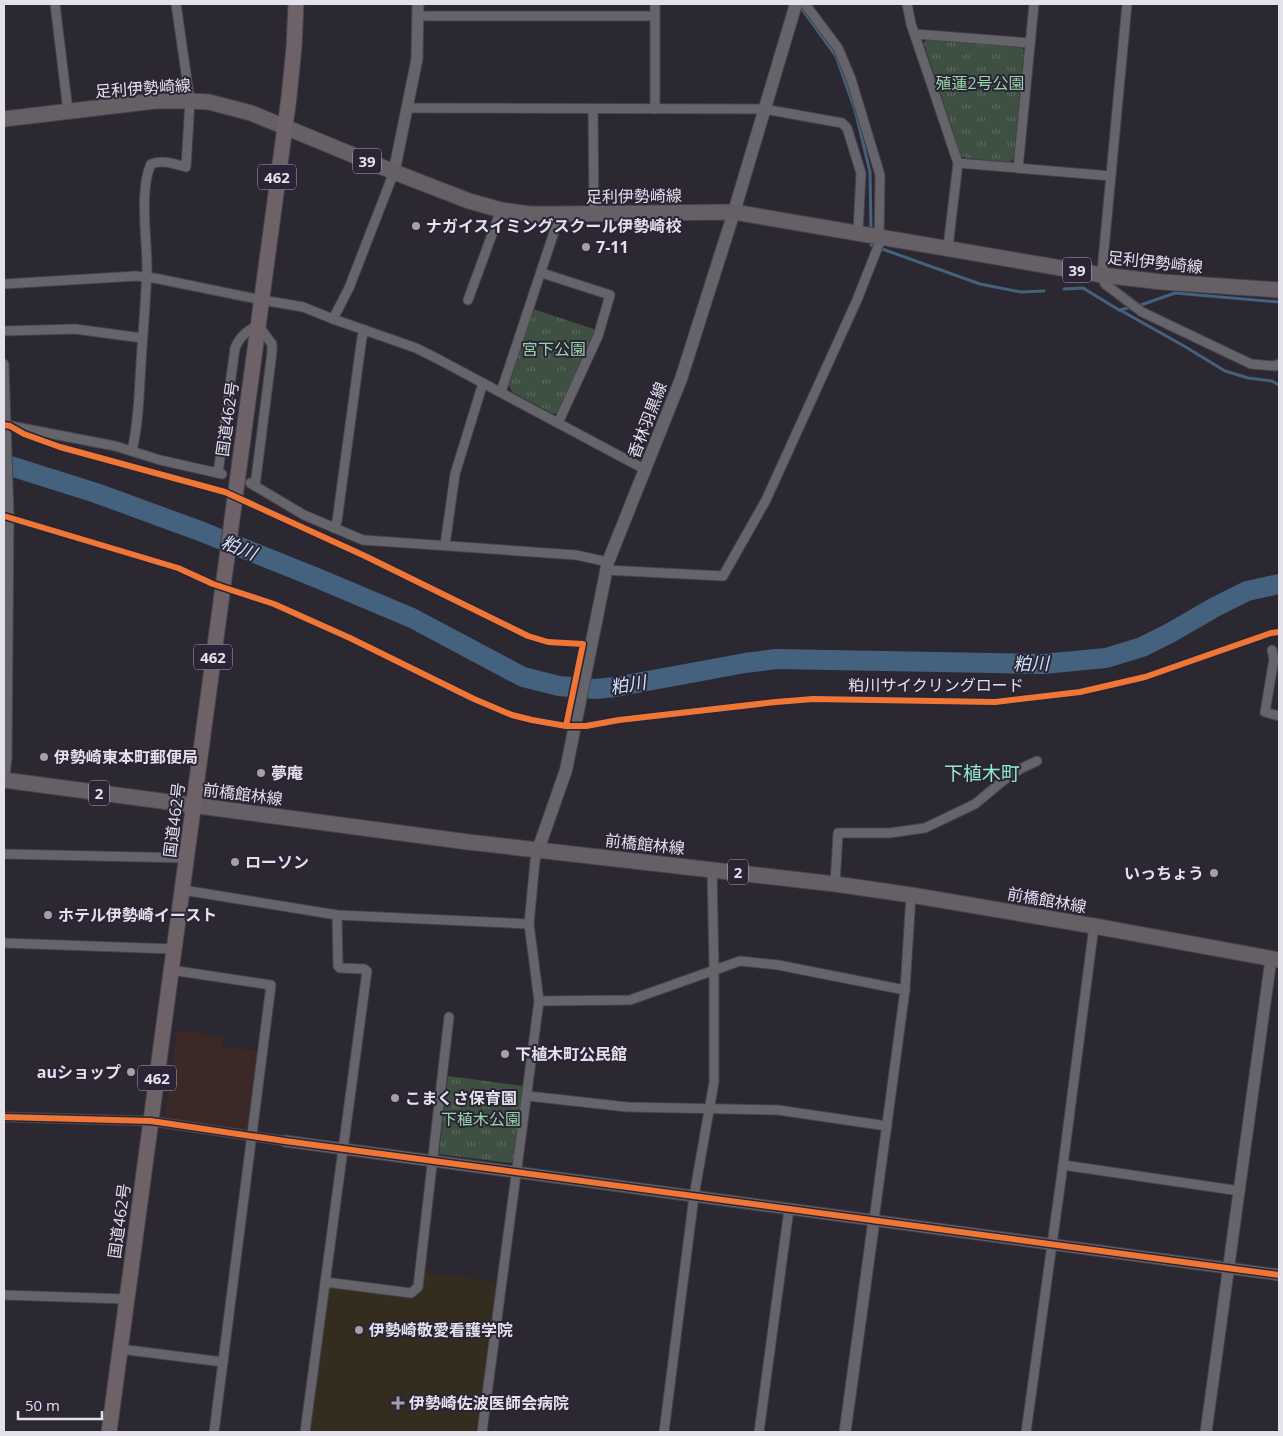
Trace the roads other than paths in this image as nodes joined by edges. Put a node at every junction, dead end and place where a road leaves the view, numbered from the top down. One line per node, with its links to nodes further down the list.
1 (55, 4): 19 (street)
2 (176, 4): 14 (street)
3 (296, 4): 21 (highway, 国道462号 / 462)
4 (418, 4): 10 (street)
5 (655, 4): 11 (street)
6 (907, 4): 12 (street)
7 (1034, 4): 13 (street)
8 (1127, 4): 25 (street)
9 (799, 5): 18 (main road, 香林羽黒線); 30 (street)
10 (418, 16): 11 (street); 15 (street)
11 (655, 16): 17 (street)
12 (915, 34): 13 (street); 22 (street)
13 (1030, 43): 23 (street)
14 (190, 101): 19 (main road, 足利伊勢崎線 / 39); 21 (main road, 足利伊勢崎線 / 39); 34 (street)
15 (408, 108): 16 (street); 24 (street)
16 (593, 109): 17 (street); 29 (street)
17 (654, 109): 18 (street)
18 (764, 109): 27 (main road, 香林羽黒線); 30 (street)
19 (68, 111): 20 (main road, 足利伊勢崎線 / 39)
20 (4, 119)
21 (284, 126): 24 (main road, 足利伊勢崎線 / 39); 37 (highway, 国道462号 / 462)
22 (958, 164): 23 (street); 31 (street)
23 (1018, 168): 25 (street)
24 (394, 172): 26 (main road, 足利伊勢崎線 / 39); 39 (street)
25 (1111, 176): 33 (street)
26 (501, 210): 28 (main road, 足利伊勢崎線 / 39); 38 (street)
27 (734, 212): 29 (main road, 足利伊勢崎線 / 39); 30 (main road, 足利伊勢崎線 / 39); 51 (main road, 香林羽黒線)
28 (560, 214): 29 (main road, 足利伊勢崎線 / 39); 32 (street)
29 (594, 214)
30 (872, 238): 31 (main road, 足利伊勢崎線 / 39); 54 (street)
31 (948, 247): 33 (main road, 足利伊勢崎線 / 39)
32 (542, 272): 47 (street); 48 (street)
33 (1102, 275): 36 (main road, 足利伊勢崎線 / 39); 45 (street)
34 (146, 276): 35 (street); 37 (street); 43 (street)
35 (4, 284)
36 (1279, 290)
37 (262, 300): 39 (street); 40 (highway, 国道462号 / 462)
38 (468, 300)
39 (333, 319): 41 (street)
40 (258, 325): 50 (street); 52 (street); 59 (highway, 国道462号 / 462)
41 (365, 330): 46 (street); 52 (street)
42 (4, 331): 43 (street)
43 (142, 338): 50 (street)
44 (4, 364): 49 (street)
45 (1279, 364)
46 (483, 383): 47 (street); 53 (street)
47 (500, 392): 48 (street)
48 (558, 423): 51 (street)
49 (6, 428): 50 (street); 58 (street)
50 (132, 450)
51 (646, 470): 54 (main road, 香林羽黒線)
52 (334, 528): 53 (street)
53 (445, 545): 54 (street)
54 (606, 566): 60 (main road, 香林羽黒線)
55 (1272, 650): 56 (street)
56 (1279, 716)
57 (1038, 761): 64 (street)
58 (4, 781): 59 (main road, 前橋館林線 / 2)
59 (193, 805): 60 (main road, 前橋館林線 / 2); 62 (highway, 国道462号 / 462)
60 (538, 850): 63 (main road, 前橋館林線 / 2); 68 (street)
61 (4, 854): 62 (street)
62 (187, 858): 65 (highway, 国道462号 / 462)
63 (712, 869): 64 (main road, 前橋館林線 / 2); 73 (street)
64 (835, 884): 66 (main road, 前橋館林線 / 2)
65 (183, 890): 67 (street); 71 (highway, 国道462号 / 462)
66 (911, 895): 69 (main road, 前橋館林線 / 2); 75 (street)
67 (338, 916): 68 (street); 85 (street)
68 (529, 924): 76 (street)
69 (1094, 926): 72 (main road, 前橋館林線 / 2); 87 (street)
70 (4, 943): 71 (street)
71 (174, 948): 74 (highway, 国道462号 / 462)
72 (1275, 960): 89 (street)
73 (714, 969): 75 (street); 76 (street); 79 (street)
74 (171, 970): 81 (highway, 国道462号 / 462); 83 (street)
75 (905, 990): 82 (street)
76 (539, 1002): 78 (street)
77 (449, 1017): 86 (street)
78 (528, 1096): 79 (street); 88 (street)
79 (710, 1110): 82 (street); 90 (street)
80 (4, 1118): 81 (street)
81 (151, 1121): 83 (street); 98 (highway, 国道462号 / 462)
82 (887, 1126): 92 (street)
83 (252, 1135): 84 (street); 100 (street)
84 (285, 1141): 85 (street)
85 (343, 1148): 86 (street); 96 (street)
86 (432, 1160): 88 (street); 96 (street)
87 (1064, 1165): 89 (street); 93 (street)
88 (518, 1172): 90 (street); 104 (street)
89 (1240, 1191): 94 (street)
90 (694, 1196): 91 (street); 105 (street)
91 (789, 1208): 92 (street); 106 (street)
92 (874, 1220): 93 (street); 107 (street)
93 (1052, 1244): 94 (street); 108 (street)
94 (1230, 1269): 95 (street); 109 (street)
95 (1279, 1276)
96 (325, 1282): 103 (street)
97 (4, 1295): 98 (street)
98 (126, 1298): 99 (highway, 国道462号 / 462)
99 (120, 1349): 100 (street); 101 (highway, 国道462号 / 462)
100 (222, 1362): 102 (street)
101 (109, 1432)
102 (214, 1432)
103 (305, 1432)
104 (482, 1432)
105 (664, 1432)
106 (758, 1432)
107 (845, 1432)
108 (1026, 1432)
109 (1206, 1432)

